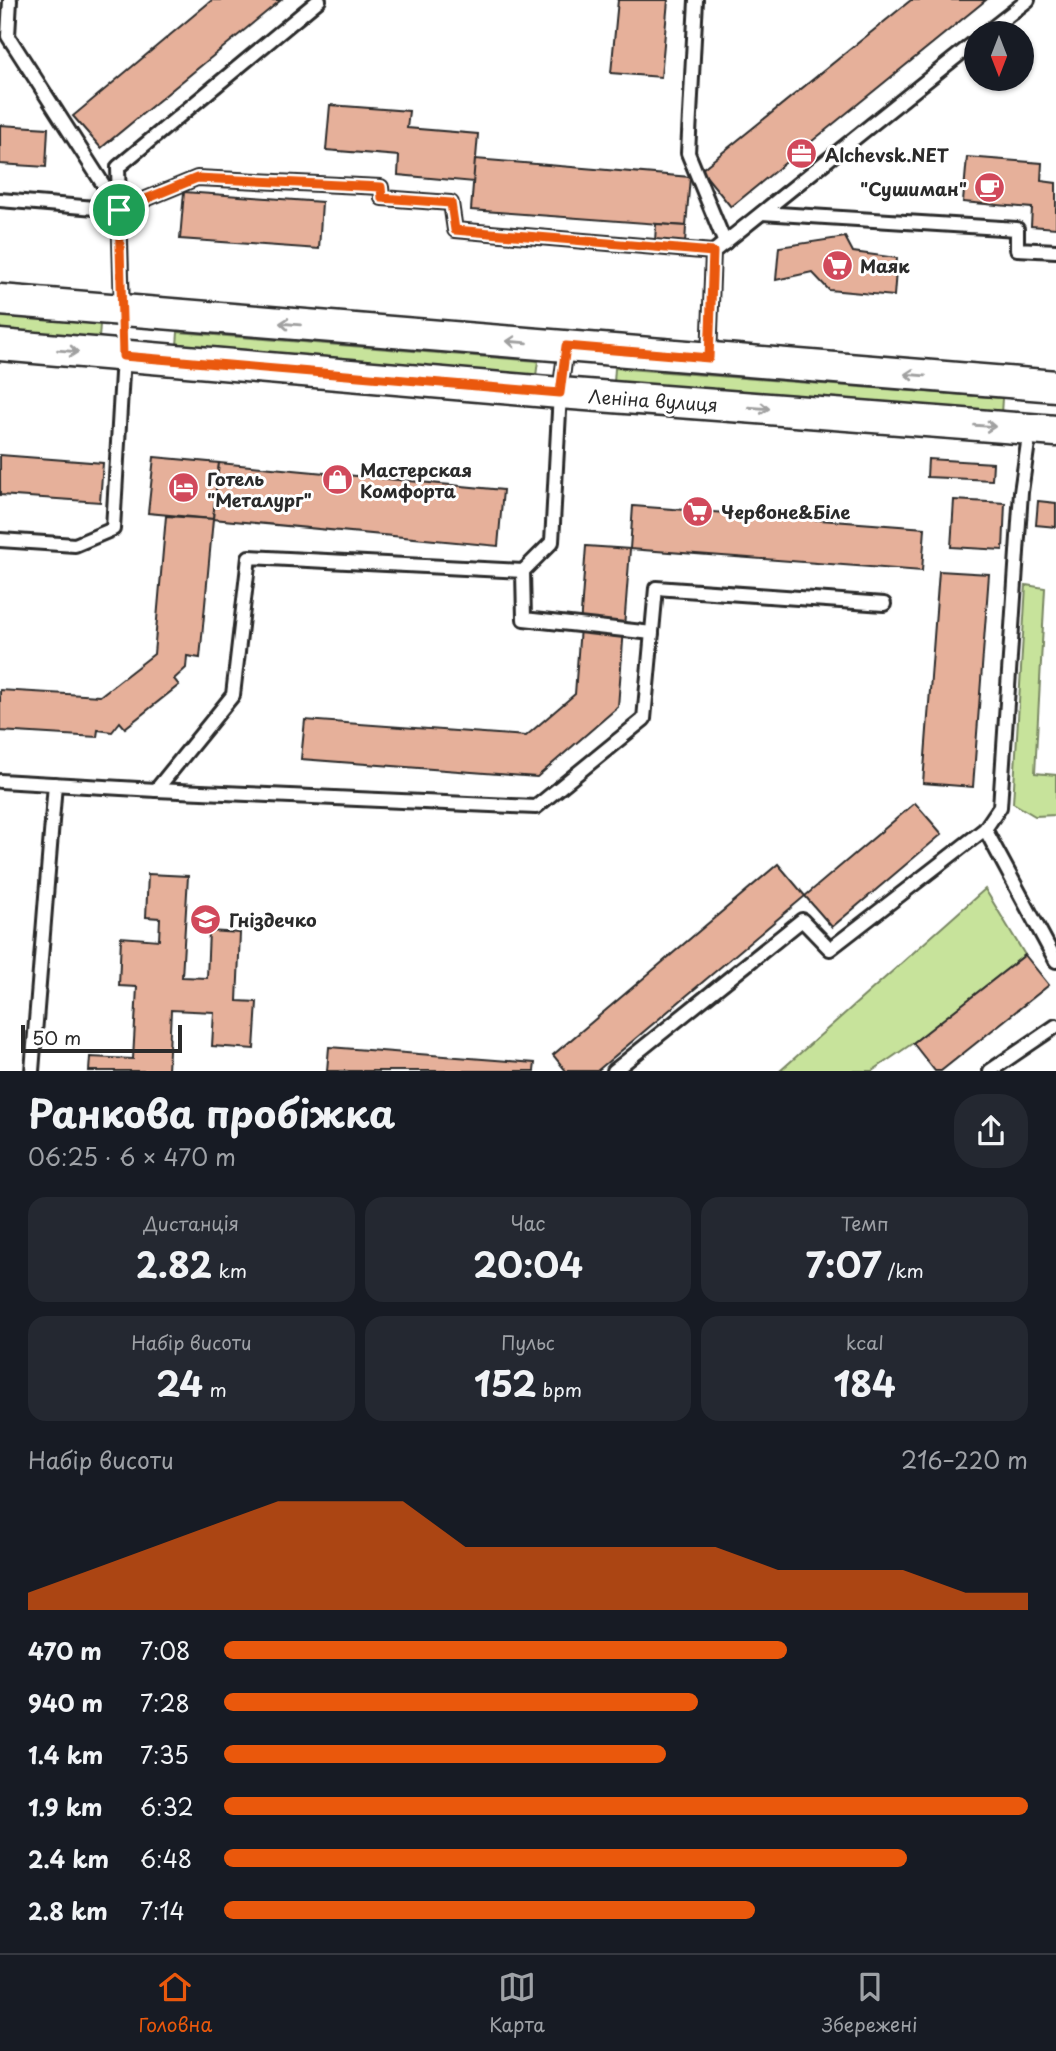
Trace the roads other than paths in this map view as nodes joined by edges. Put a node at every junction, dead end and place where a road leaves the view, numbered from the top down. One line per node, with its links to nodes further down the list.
1 (10, 0): 8 (lane)
2 (319, 0): 8 (lane)
3 (696, 0): 10 (lane)
4 (1028, 0): 5 (lane)
5 (1001, 21)
6 (964, 51): 9 (lane)
7 (0, 201): 8 (lane)
8 (119, 210): 12 (lane); 14 (lane)
9 (762, 213): 10 (lane); 11 (lane)
10 (725, 243): 12 (lane)
11 (1056, 251)
12 (713, 252): 18 (lane)
13 (0, 300): 14 (street)
14 (122, 310): 16 (street, one-way to 14); 17 (street)
15 (0, 345): 17 (street, Леніна вулиця, one-way to 17)
16 (566, 346): 18 (street); 20 (lane)
17 (123, 356): 20 (street, Леніна вулиця); 22 (lane)
18 (709, 358): 19 (street, one-way to 18)
19 (1045, 385): 21 (street)
20 (560, 393): 21 (street, Леніна вулиця, one-way to 21); 23 (lane)
21 (1043, 430): 29 (lane)
22 (0, 540)
23 (523, 570): 25 (lane); 28 (lane)
24 (884, 604): 25 (lane)
25 (652, 633): 28 (lane)
26 (0, 781): 27 (lane)
27 (55, 784): 28 (lane); 32 (lane)
28 (156, 790)
29 (985, 829): 30 (lane); 33 (lane)
30 (1056, 961)
31 (1056, 1026): 34 (lane)
32 (32, 1071)
33 (614, 1071)
34 (990, 1071)

